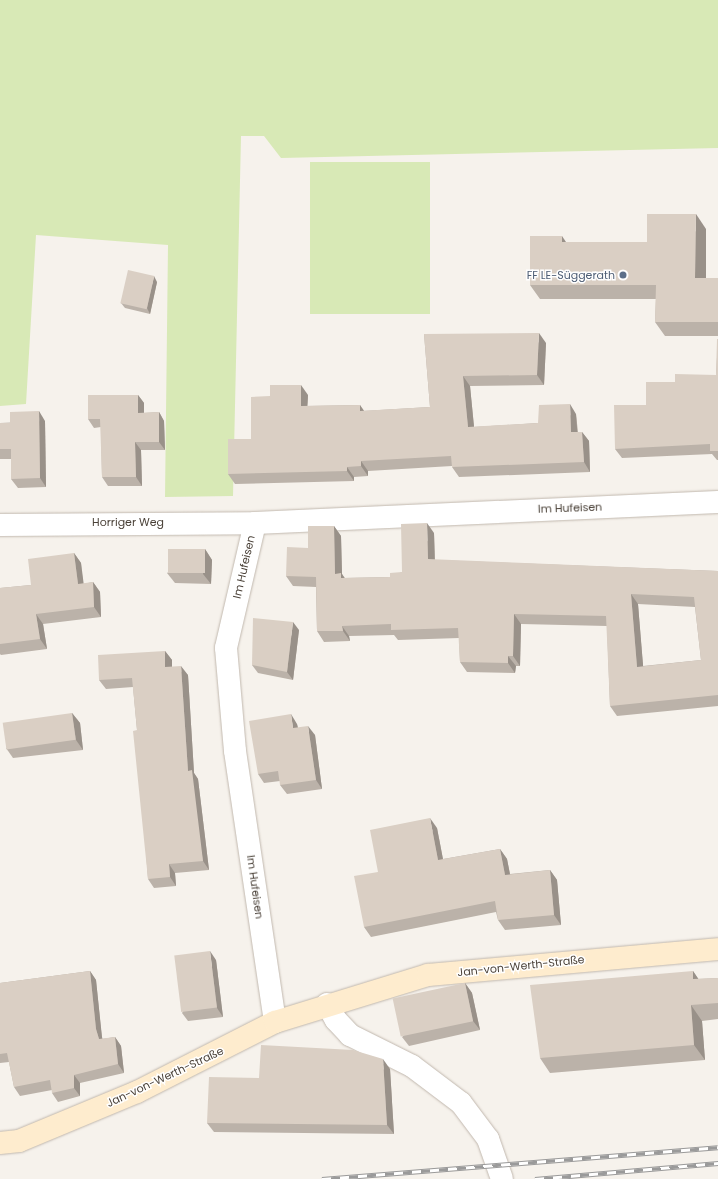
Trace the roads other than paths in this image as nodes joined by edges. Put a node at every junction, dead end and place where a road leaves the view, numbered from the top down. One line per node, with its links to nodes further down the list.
1 (718, 502): 2 (street, Im Hufeisen)
2 (255, 523): 3 (street, Horriger Weg); 6 (street, Im Hufeisen)
3 (0, 525)
4 (718, 949): 5 (main road, Jan-von-Werth-Straße)
5 (327, 1004): 6 (main road, Jan-von-Werth-Straße); 8 (street)
6 (275, 1022): 7 (main road, Jan-von-Werth-Straße)
7 (0, 1144)
8 (502, 1179)

